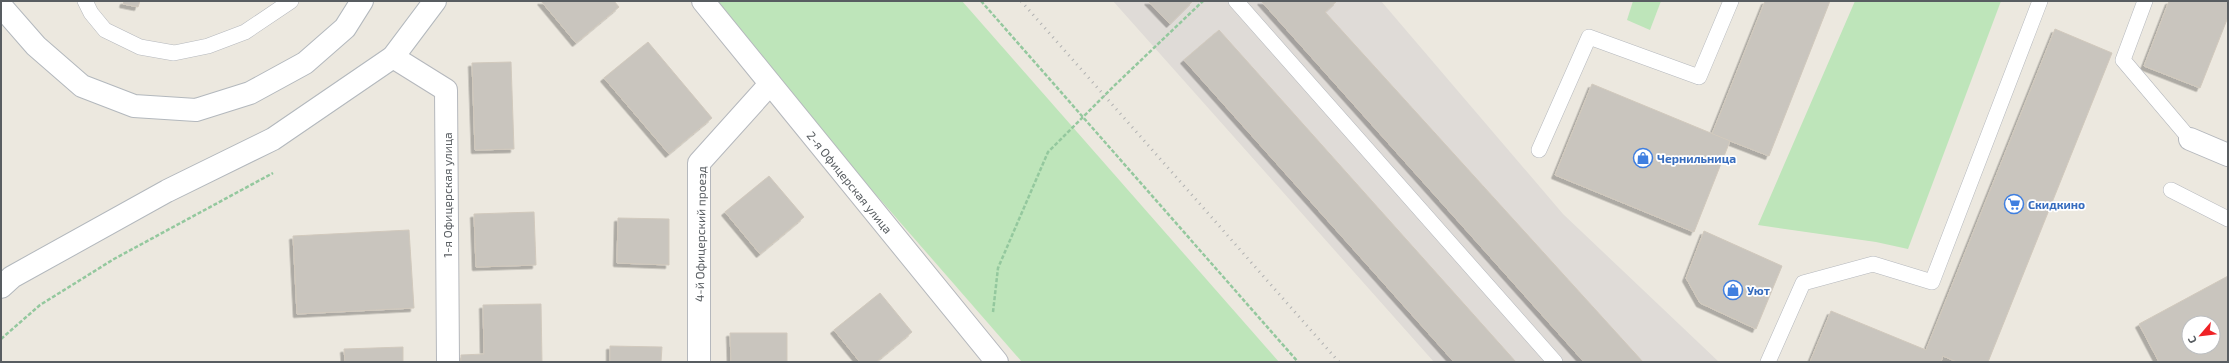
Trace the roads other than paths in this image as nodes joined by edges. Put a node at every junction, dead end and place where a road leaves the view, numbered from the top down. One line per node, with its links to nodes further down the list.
1 (85, 1): 2 (lane)
2 (291, 1)
3 (362, 1): 10 (street)
4 (435, 1): 11 (street)
5 (703, 1): 12 (street, 2-я Офицерская улица)
6 (1236, 1): 22 (lane)
7 (1731, 1): 14 (lane)
8 (2040, 1): 23 (lane)
9 (2144, 1): 13 (lane)
10 (1, 6)
11 (393, 57): 18 (street); 20 (street, 1-я Офицерская улица)
12 (770, 84): 19 (street, 2-я Офицерская улица); 21 (street, 4-й Офицерский проезд)
13 (2190, 139): 15 (street)
14 (1539, 150)
15 (2228, 155)
16 (2172, 190): 17 (lane)
17 (2228, 219)
18 (1, 287)
19 (993, 357)
20 (448, 362)
21 (699, 362)
22 (1555, 362)
23 (1768, 362)

